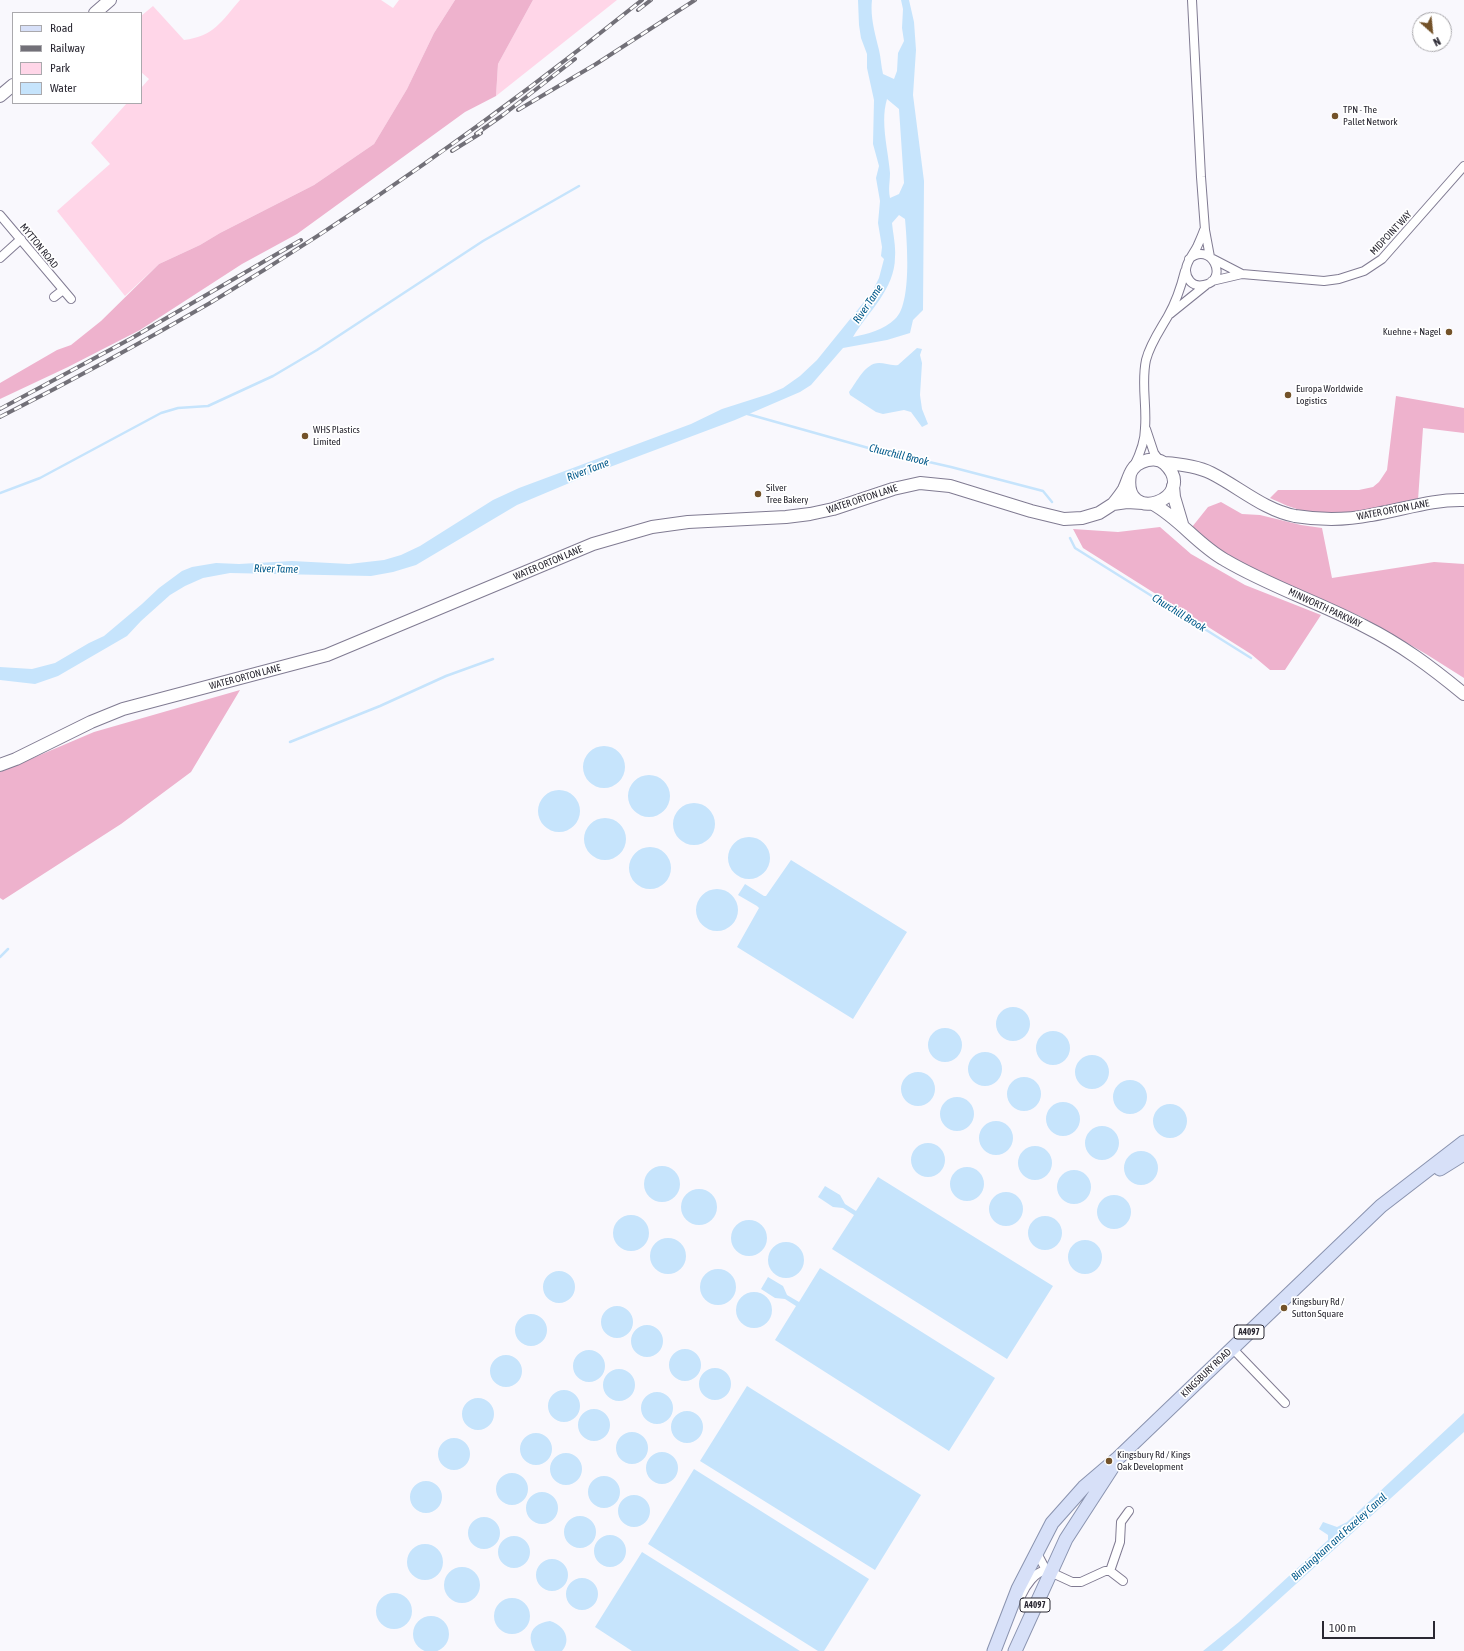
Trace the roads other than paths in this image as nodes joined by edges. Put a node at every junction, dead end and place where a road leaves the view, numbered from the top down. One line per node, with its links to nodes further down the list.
1 (110, 0): 3 (street)
2 (1192, 0): 8 (street)
3 (96, 12)
4 (12, 86): 5 (street)
5 (0, 96)
6 (1464, 166): 14 (street, MIDPOINT WAY)
7 (0, 215): 9 (street, MYTTON ROAD)
8 (1204, 230): 11 (street); 12 (street)
9 (21, 239): 10 (street); 16 (street, MYTTON ROAD)
10 (0, 258)
11 (1211, 258): 12 (street); 14 (street, MIDPOINT WAY); 15 (street)
12 (1189, 259): 13 (street)
13 (1185, 271): 15 (street); 19 (street, MIDPOINT WAY)
14 (1242, 274): 15 (street, MIDPOINT WAY)
15 (1209, 283): 19 (street, MIDPOINT WAY)
16 (63, 290): 17 (street); 18 (street, MYTTON ROAD)
17 (54, 297)
18 (71, 299)
19 (1168, 316): 20 (street, MIDPOINT WAY)
20 (1145, 428): 21 (street, MIDPOINT WAY); 23 (street, MIDPOINT WAY)
21 (1162, 462): 22 (street, WATER ORTON LANE); 23 (street); 24 (street)
22 (1190, 466): 24 (street); 25 (street, WATER ORTON LANE)
23 (1132, 471): 26 (street, WATER ORTON LANE); 27 (street)
24 (1173, 484): 27 (street); 28 (street, MINWORTH PARKWAY)
25 (1464, 500)
26 (1113, 504): 27 (street, WATER ORTON LANE); 30 (street, WATER ORTON LANE)
27 (1148, 504): 28 (street, MINWORTH PARKWAY)
28 (1183, 527): 29 (street, MINWORTH PARKWAY)
29 (1464, 694)
30 (0, 765)
31 (1462, 1147): 32 (main road, KINGSBURY ROAD / A4097)
32 (1232, 1348): 33 (street); 34 (main road, KINGSBURY ROAD / A4097)
33 (1285, 1403)
34 (1118, 1458): 35 (main road, KINGSBURY ROAD / A4097); 37 (main road, KINGSBURY ROAD / A4097)
35 (1107, 1476): 37 (main road); 38 (main road, KINGSBURY ROAD / A4097)
36 (1129, 1511): 41 (street)
37 (1052, 1523): 38 (main road); 39 (main road, KINGSBURY ROAD / A4097)
38 (1066, 1539): 40 (main road, KINGSBURY ROAD / A4097)
39 (1037, 1553): 40 (street); 43 (main road, KINGSBURY ROAD / A4097)
40 (1048, 1571): 41 (street); 43 (street); 45 (main road, KINGSBURY ROAD / A4097)
41 (1110, 1571): 42 (street)
42 (1123, 1581)
43 (1001, 1632): 44 (main road, KINGSBURY ROAD / A4097)
44 (994, 1651)
45 (1015, 1651)

